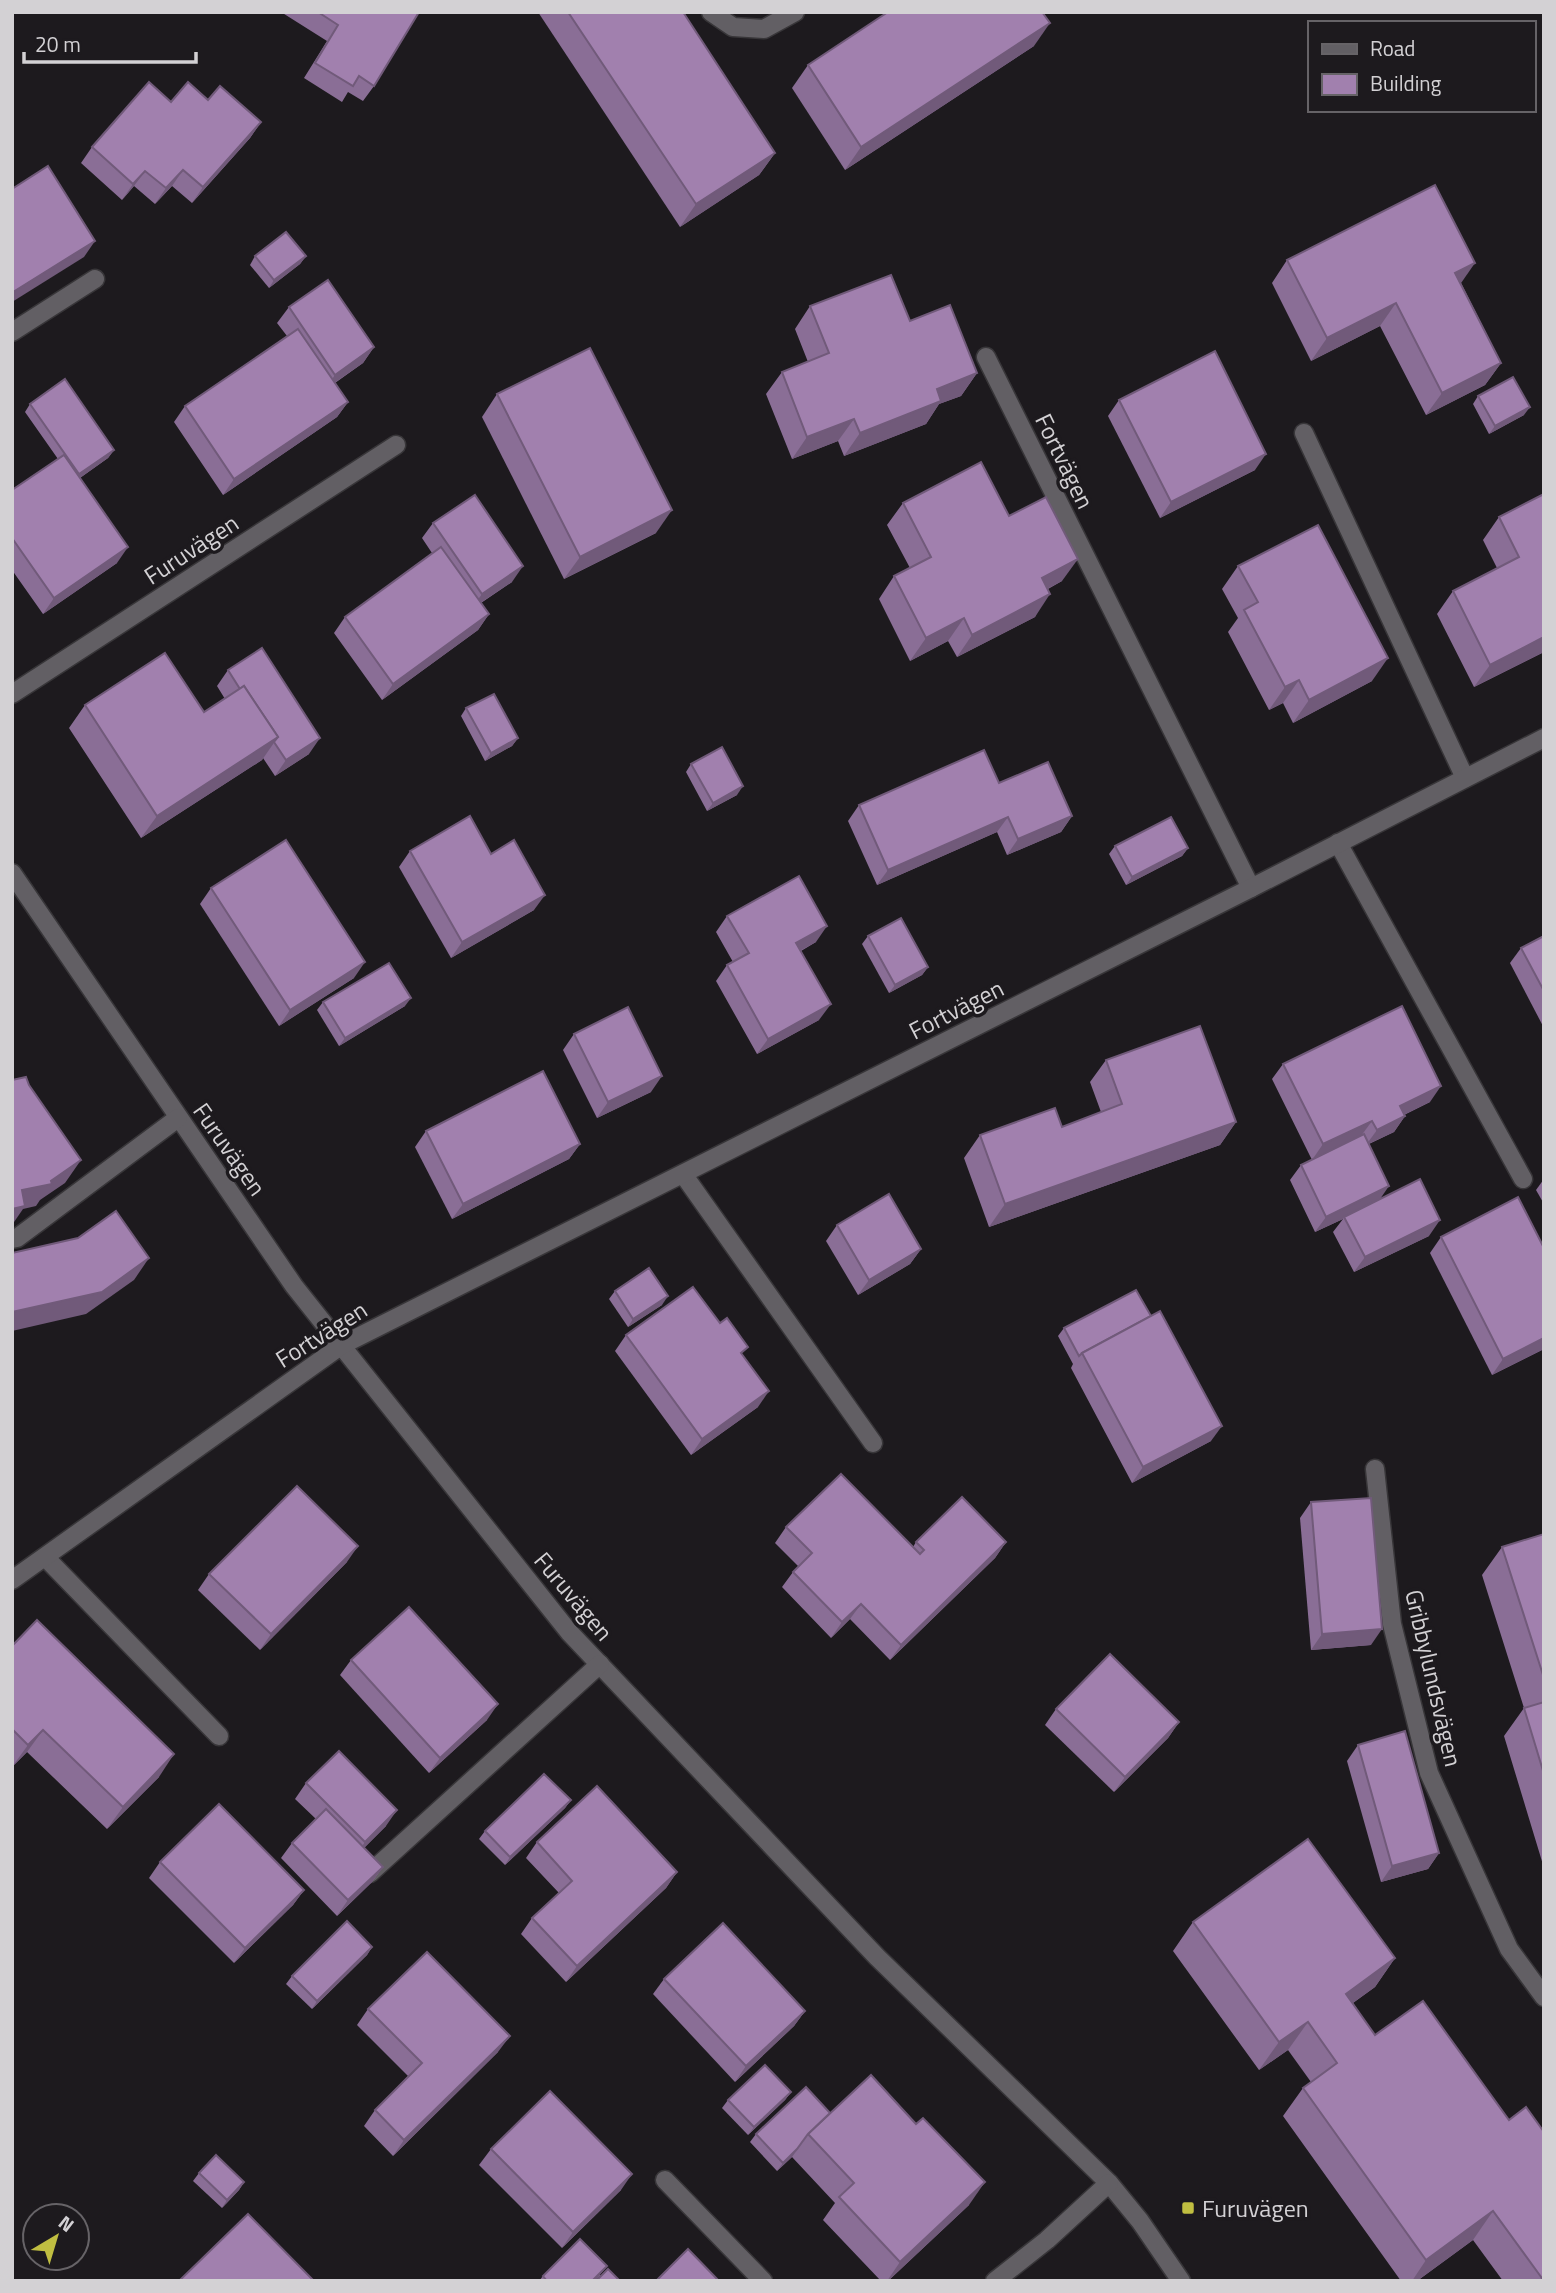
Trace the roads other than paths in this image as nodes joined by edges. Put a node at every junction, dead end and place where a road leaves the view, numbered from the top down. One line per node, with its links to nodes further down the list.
1 (711, 12): 2 (street)
2 (795, 12)
3 (95, 279): 4 (street)
4 (12, 332)
5 (986, 357): 13 (street, Fortvägen)
6 (1304, 433): 10 (street)
7 (397, 445): 8 (street, Furuvägen)
8 (12, 694)
9 (1544, 738): 10 (street, Fortvägen)
10 (1465, 778): 11 (street, Fortvägen)
11 (1338, 843): 13 (street, Fortvägen); 16 (street)
12 (12, 873): 14 (street, Furuvägen)
13 (1251, 888): 15 (street, Fortvägen)
14 (178, 1118): 17 (street); 18 (street, Furuvägen)
15 (683, 1174): 18 (street, Fortvägen); 19 (street)
16 (1523, 1179)
17 (12, 1239)
18 (342, 1345): 21 (street, Fortvägen); 23 (street, Furuvägen)
19 (873, 1443)
20 (1375, 1469): 26 (street, Gribbylundsvägen)
21 (44, 1557): 22 (street, Fortvägen); 24 (street)
22 (12, 1580)
23 (600, 1664): 25 (street); 28 (street, Furuvägen)
24 (219, 1737)
25 (370, 1873)
26 (1544, 1997)
27 (665, 2180): 29 (street)
28 (1109, 2183): 30 (street); 31 (street, Furuvägen)
29 (762, 2281)
30 (995, 2281)
31 (1181, 2281)

